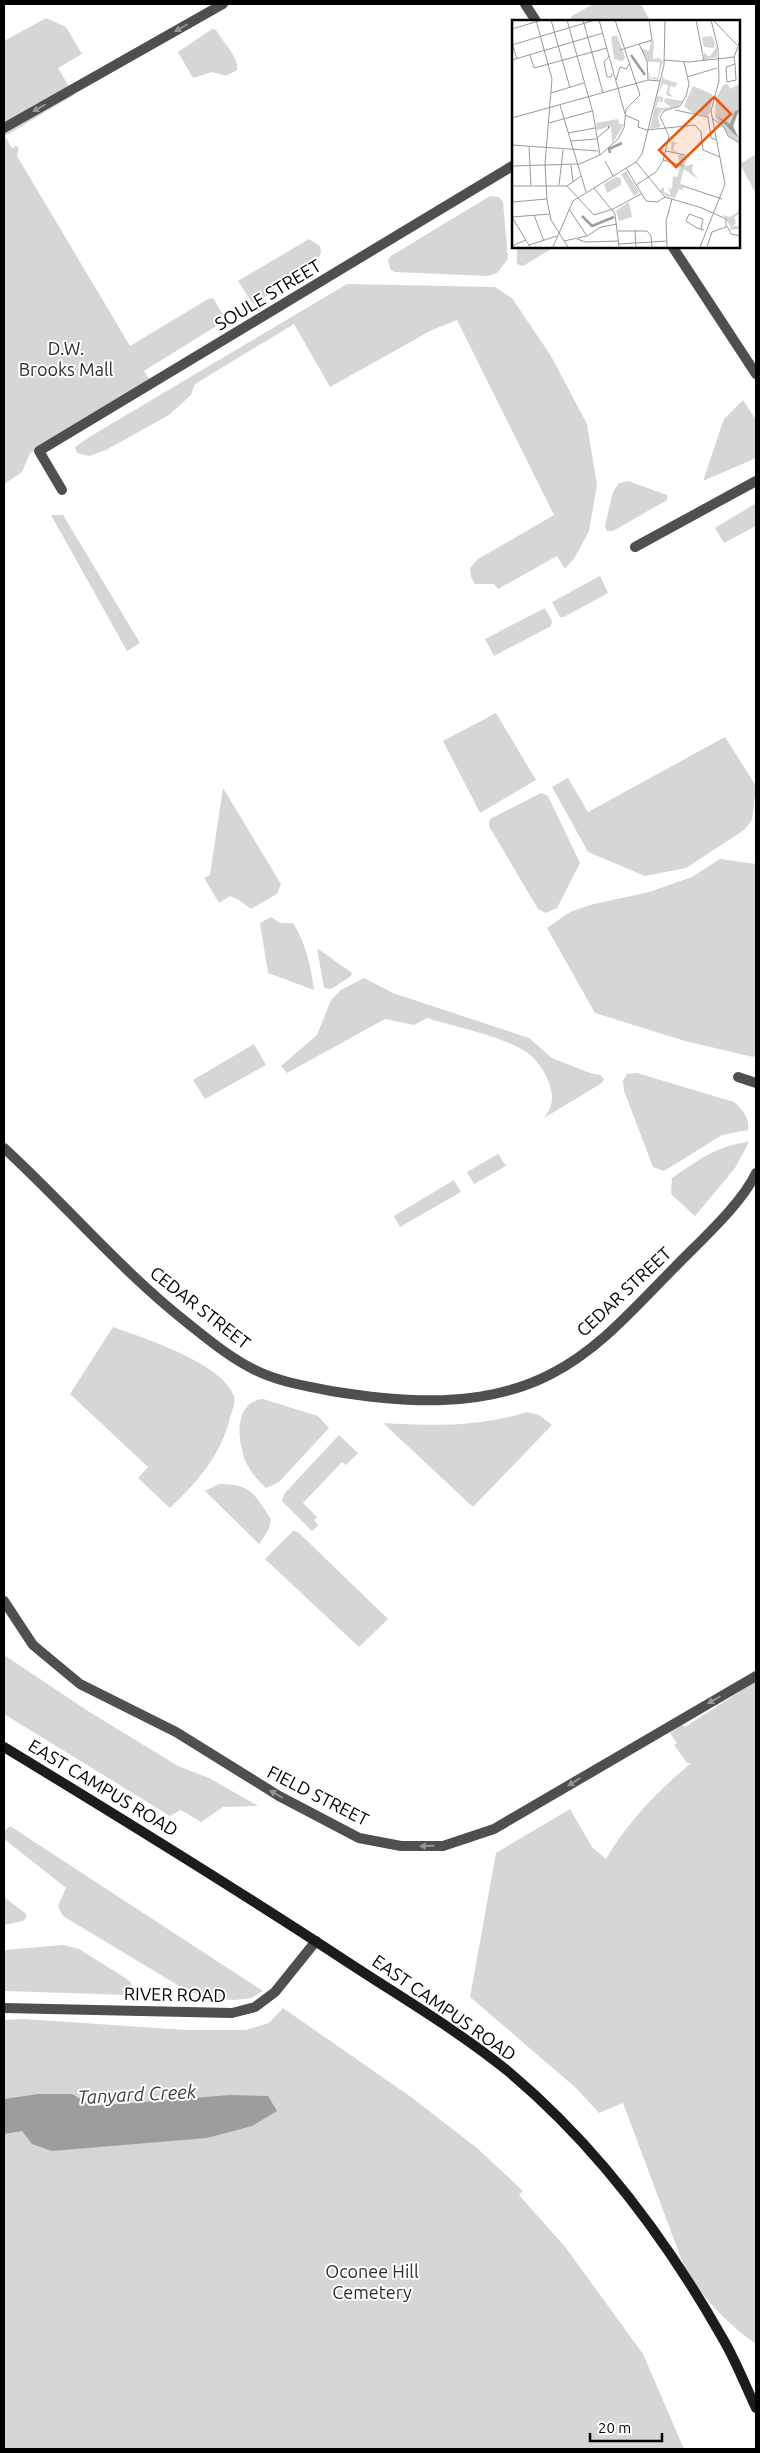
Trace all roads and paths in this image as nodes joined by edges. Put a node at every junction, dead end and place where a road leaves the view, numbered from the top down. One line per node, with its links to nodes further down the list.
1 (223, 4): 4 (street, one-way to 4)
2 (525, 4): 3 (street)
3 (535, 20)
4 (4, 128)
5 (512, 167): 9 (street, SOULE STREET)
6 (673, 248): 7 (street)
7 (756, 374)
8 (756, 481): 10 (street)
9 (62, 490)
10 (635, 547)
11 (738, 1077): 12 (street)
12 (756, 1083)
13 (4, 1148): 14 (street, CEDAR STREET)
14 (756, 1173)
15 (4, 1601): 16 (street, FIELD STREET, one-way to 15)
16 (756, 1676)
17 (4, 1747): 18 (main road, EAST CAMPUS ROAD)
18 (316, 1941): 19 (street, RIVER ROAD); 20 (main road, EAST CAMPUS ROAD)
19 (4, 2008)
20 (756, 2408)

